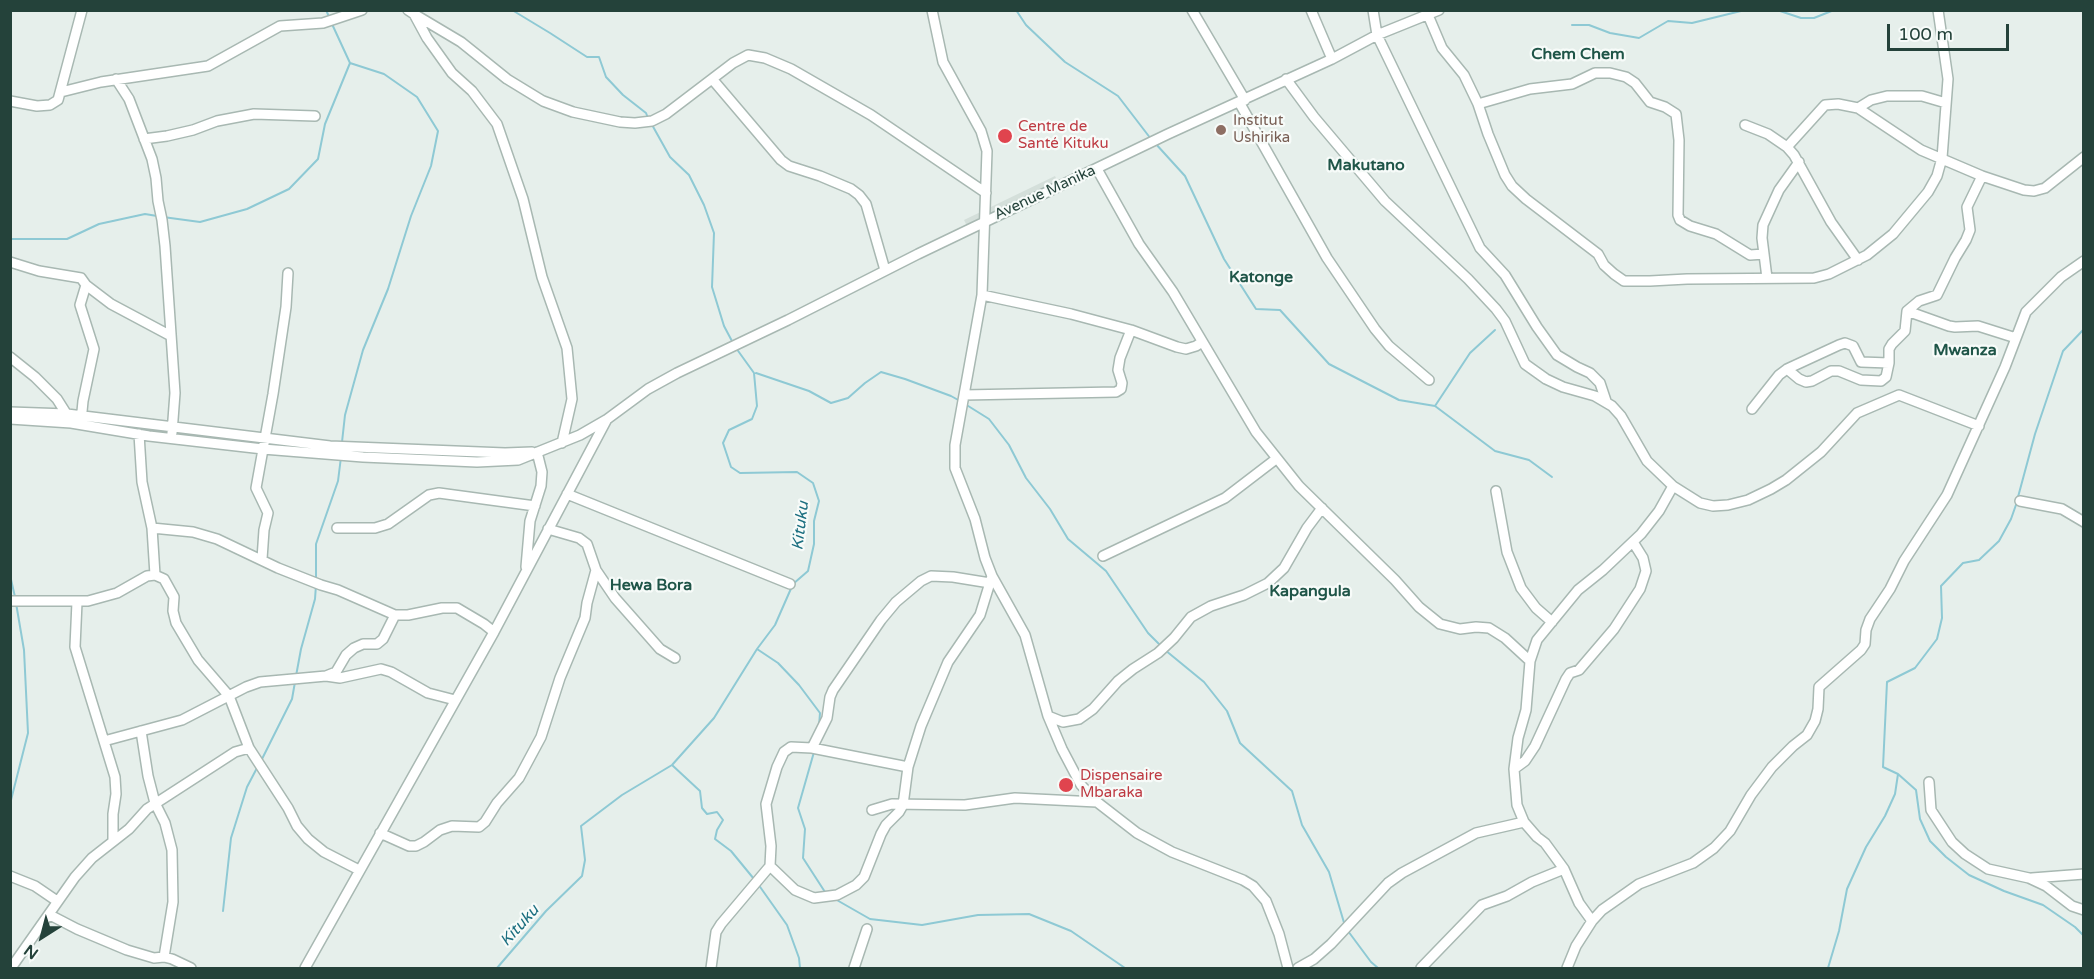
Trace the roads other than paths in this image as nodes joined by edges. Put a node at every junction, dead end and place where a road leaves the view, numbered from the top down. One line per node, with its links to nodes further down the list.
1 (81, 10): 16 (street)
2 (362, 10): 13 (street)
3 (932, 10): 31 (street)
4 (1192, 10): 18 (street)
5 (1311, 10): 12 (street)
6 (1373, 10): 11 (street)
7 (1439, 10): 10 (street, Avenue Manika)
8 (1938, 10): 19 (street)
9 (411, 12): 15 (street); 62 (street)
10 (1428, 15): 11 (street, Avenue Manika); 20 (street)
11 (1377, 35): 12 (street, Avenue Manika); 52 (street)
12 (1332, 59): 14 (street, Avenue Manika)
13 (116, 79): 16 (street); 24 (street)
14 (1286, 79): 18 (street, Avenue Manika); 52 (street)
15 (713, 80): 31 (street); 37 (street)
16 (61, 92): 17 (street)
17 (10, 101)
18 (1242, 101): 29 (street, Avenue Manika); 50 (street)
19 (1946, 103): 21 (street); 27 (street)
20 (1478, 104): 33 (street); 39 (street)
21 (1858, 108): 25 (street); 27 (street)
22 (315, 116): 24 (street)
23 (1744, 125): 25 (street)
24 (144, 139): 44 (street)
25 (1787, 147): 28 (street)
26 (2084, 157): 30 (street)
27 (1942, 158): 30 (street); 34 (street)
28 (1799, 162): 33 (street); 34 (street)
29 (1097, 169): 32 (street, Avenue Manika); 46 (street)
30 (1982, 176): 42 (street)
31 (986, 193): 32 (street)
32 (984, 222): 37 (street, Avenue Manika); 41 (street)
33 (1764, 254): 39 (street)
34 (1858, 260): 39 (street)
35 (2084, 261): 45 (street)
36 (10, 262): 40 (street)
37 (885, 270): 57 (street, Avenue Manika)
38 (288, 273): 61 (street)
39 (1767, 278)
40 (86, 285): 44 (street); 56 (street)
41 (982, 296): 43 (street); 51 (street)
42 (1906, 311): 45 (street); 48 (street)
43 (1131, 330): 46 (street); 51 (street)
44 (171, 336): 59 (street)
45 (2016, 338): 58 (street)
46 (1202, 342): 65 (street)
47 (10, 357): 56 (street)
48 (1889, 363): 49 (street); 49 (street)
49 (1787, 369): 53 (street)
50 (1429, 380)
51 (964, 395): 82 (street)
52 (1606, 401): 66 (street)
53 (1752, 409)
54 (10, 412): 56 (street)
55 (10, 419): 56 (street)
56 (75, 420): 59 (street); 60 (street)
57 (606, 420): 62 (street, Avenue Manika); 68 (street)
58 (1979, 426): 66 (street); 118 (street)
59 (172, 433): 60 (street); 61 (street); 63 (street)
60 (139, 434): 73 (street)
61 (265, 438): 63 (street); 64 (street)
62 (562, 443): 64 (street, Avenue Manika)
63 (263, 449): 64 (street); 78 (street)
64 (537, 452): 70 (street)
65 (1276, 459): 71 (street); 77 (street)
66 (1673, 486): 76 (street)
67 (1496, 491): 87 (street)
68 (567, 494): 75 (street); 83 (street)
69 (2020, 501): 72 (street)
70 (535, 506): 74 (street); 80 (street)
71 (1322, 508): 90 (street); 94 (street)
72 (2084, 522)
73 (152, 528): 78 (street); 81 (street)
74 (337, 528)
75 (548, 529): 79 (street); 80 (street)
76 (1634, 542): 87 (street); 100 (street)
77 (1103, 556)
78 (262, 559): 86 (street)
79 (596, 570): 89 (street); 107 (street)
80 (525, 573): 88 (street)
81 (155, 575): 85 (street); 92 (street)
82 (991, 580): 94 (street); 98 (street); 99 (street)
83 (790, 584)
84 (10, 601): 85 (street)
85 (77, 602): 96 (street)
86 (394, 615): 88 (street); 91 (street)
87 (1552, 622): 90 (street)
88 (494, 632): 93 (street)
89 (675, 658)
90 (1530, 661): 100 (street)
91 (326, 676): 92 (street); 93 (street)
92 (229, 696): 95 (street); 97 (street)
93 (455, 700): 107 (street)
94 (1048, 716): 102 (street)
95 (141, 731): 96 (street); 103 (street)
96 (104, 741): 108 (street)
97 (249, 748): 103 (street); 111 (street)
98 (812, 748): 99 (street); 109 (street)
99 (908, 767): 104 (street)
100 (1514, 770): 106 (street)
101 (1929, 782): 114 (street)
102 (1096, 802): 104 (street); 126 (street)
103 (155, 803): 108 (street); 120 (street)
104 (903, 805): 105 (street); 109 (street)
105 (872, 810)
106 (1524, 822): 110 (street); 127 (street)
107 (380, 833): 111 (street)
108 (113, 841): 115 (street)
109 (770, 866): 124 (street)
110 (1564, 869): 118 (street); 128 (street)
111 (359, 870): 123 (street)
112 (2084, 874): 114 (street)
113 (10, 876): 115 (street)
114 (2029, 878): 116 (street)
115 (57, 901): 117 (street)
116 (2084, 910)
117 (50, 915): 120 (street); 121 (street)
118 (1592, 921): 129 (street)
119 (867, 928): 125 (street)
120 (164, 957): 122 (street)
121 (11, 969)
122 (191, 969)
123 (305, 969)
124 (711, 969)
125 (854, 969)
126 (1288, 969)
127 (1298, 969)
128 (1421, 969)
129 (1567, 969)

